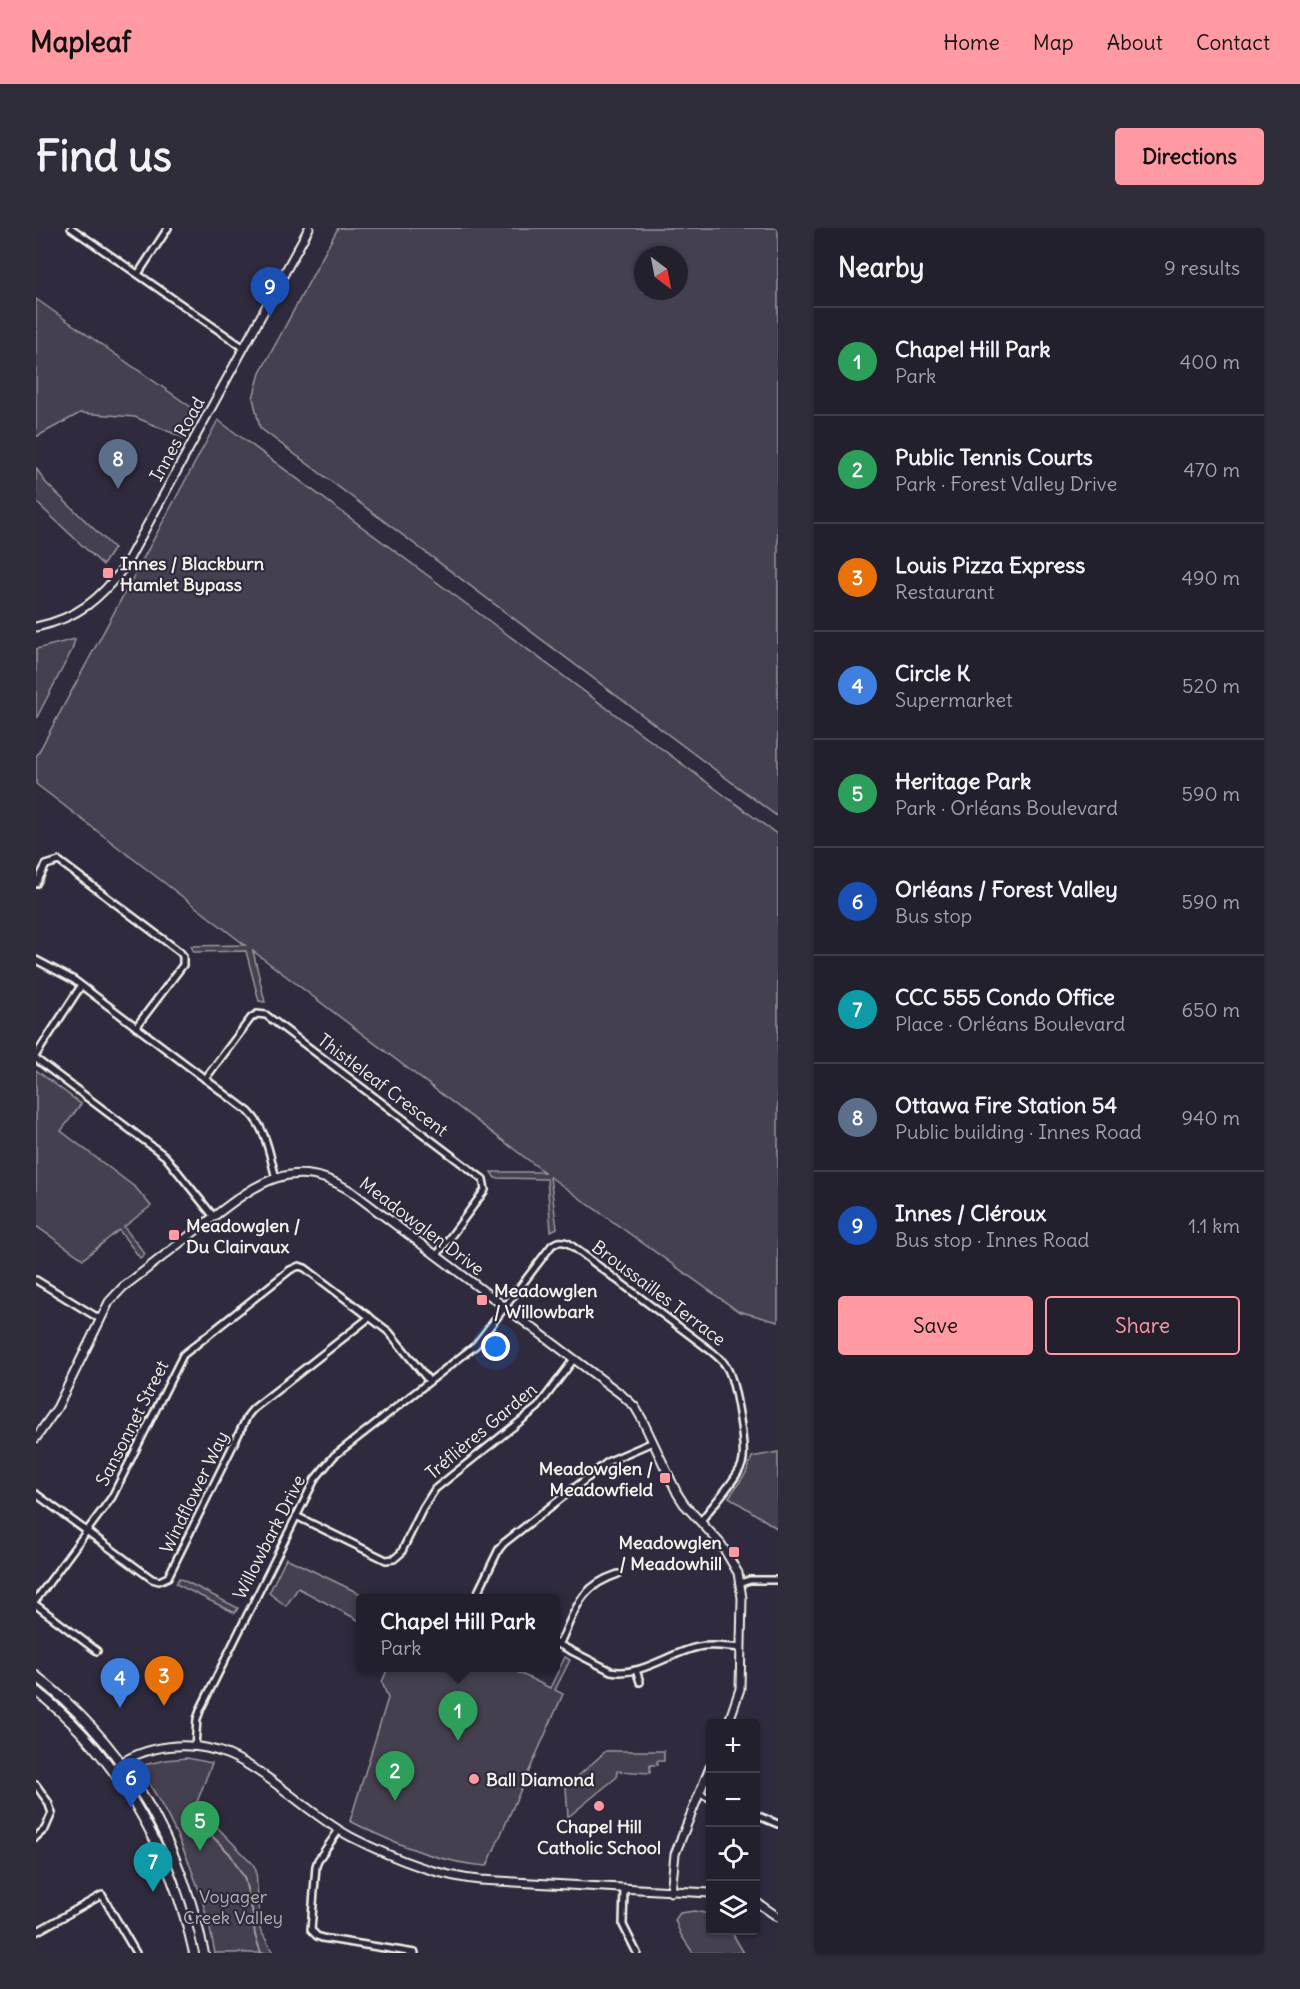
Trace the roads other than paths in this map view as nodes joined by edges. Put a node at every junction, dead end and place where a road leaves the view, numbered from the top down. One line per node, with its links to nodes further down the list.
1 (71, 228): 4 (street)
2 (168, 228): 4 (street)
3 (309, 228): 5 (street, Innes Road)
4 (138, 274): 5 (street)
5 (244, 348): 6 (street, Innes Road)
6 (36, 627)
7 (36, 884): 10 (street)
8 (36, 960): 9 (street)
9 (81, 986): 10 (street); 11 (street)
10 (136, 1027): 12 (street)
11 (36, 1057): 14 (street)
12 (205, 1079): 13 (street); 15 (street, Thistleleaf Crescent)
13 (276, 1178): 14 (street, Meadowglen Drive); 15 (street, Meadowglen Drive)
14 (214, 1216): 19 (street, Meadowglen Drive)
15 (437, 1255): 17 (street, Meadowglen Drive)
16 (36, 1280): 19 (street)
17 (505, 1307): 20 (street, Meadowglen Drive); 21 (street, Willowbark Drive); 26 (street, Broussailles Terrace)
18 (370, 1317): 21 (street, Sansonnet Street); 27 (street, Sansonnet Street); 27 (street, Windflower Way)
19 (100, 1319): 22 (street, Meadowglen Drive)
20 (574, 1359): 23 (street, Meadowglen Drive); 25 (street, Tréflières Garden)
21 (429, 1381): 25 (street, Willowbark Drive)
22 (36, 1438)
23 (653, 1442): 26 (street, Meadowglen Drive); 31 (street)
24 (36, 1494): 27 (street, Windflower Way)
25 (296, 1516): 43 (street, Willowbark Drive)
26 (700, 1521): 30 (street, Meadowglen Drive)
27 (86, 1531): 32 (street, Sansonnet Street)
28 (618, 1574): 34 (street)
29 (778, 1580): 30 (street)
30 (740, 1583): 36 (street, Meadowglen Drive)
31 (478, 1594)
32 (36, 1600)
33 (36, 1605): 37 (street)
34 (560, 1639)
35 (560, 1646): 38 (street)
36 (741, 1648): 38 (street); 42 (street, Meadowglen Drive)
37 (98, 1651)
38 (636, 1670): 40 (street)
39 (36, 1676): 44 (main road)
40 (640, 1682)
41 (36, 1691): 45 (main road)
42 (730, 1719)
43 (195, 1747): 44 (street); 52 (street)
44 (121, 1762): 45 (street); 62 (main road)
45 (112, 1769): 61 (main road)
46 (709, 1773): 48 (street)
47 (36, 1785): 53 (street)
48 (700, 1794): 49 (street); 55 (street)
49 (706, 1796)
50 (760, 1817): 51 (street)
51 (778, 1824)
52 (339, 1830): 54 (street); 63 (street)
53 (36, 1837)
54 (624, 1889): 55 (street); 64 (street)
55 (671, 1892): 56 (street)
56 (706, 1893)
57 (760, 1905): 58 (street)
58 (778, 1917)
59 (36, 1932): 60 (street)
60 (136, 1953)
61 (194, 1953)
62 (204, 1953)
63 (415, 1953)
64 (638, 1953)

